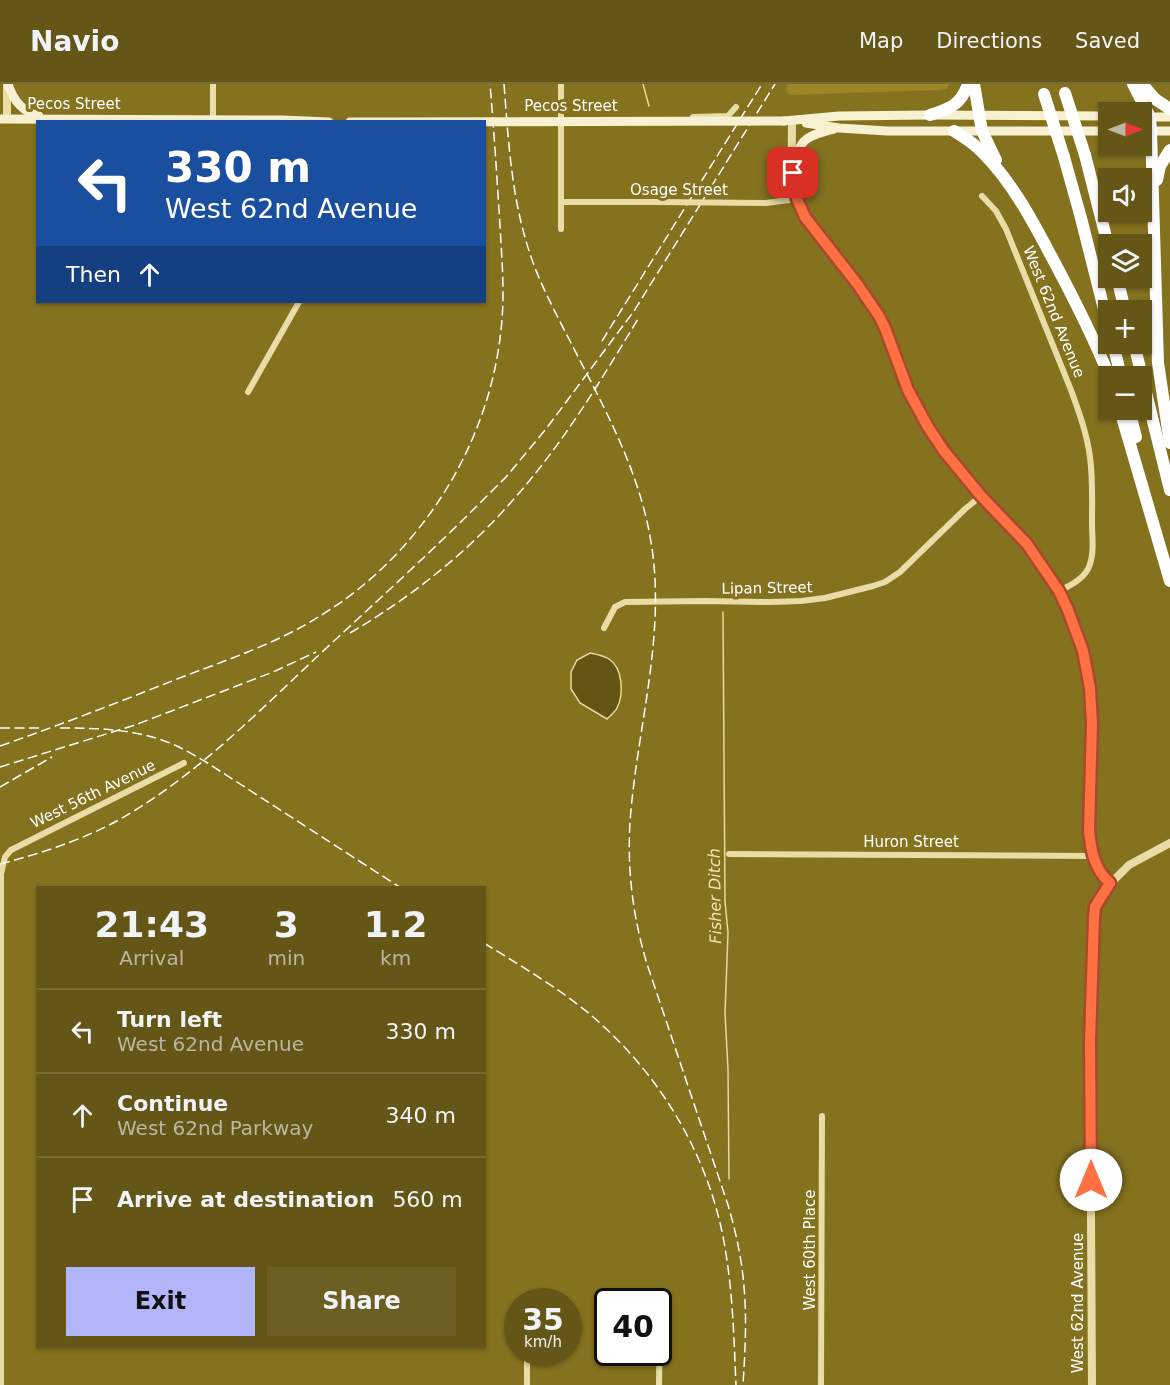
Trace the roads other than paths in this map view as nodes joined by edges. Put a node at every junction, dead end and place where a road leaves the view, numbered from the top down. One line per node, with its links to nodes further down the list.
1 (8, 84): 18 (street); 19 (main road)
2 (213, 84): 20 (street)
3 (561, 84): 21 (street)
4 (968, 84): 13 (highway)
5 (974, 84): 14 (highway)
6 (1133, 84): 10 (highway)
7 (1142, 84): 12 (highway)
8 (1064, 88): 40 (highway, bridge)
9 (1042, 89): 41 (highway, bridge)
10 (1140, 102)
11 (736, 107): 21 (street)
12 (1170, 109)
13 (930, 115): 14 (main road, Pecos Street); 23 (main road, Pecos Street)
14 (979, 115): 15 (main road, Pecos Street); 27 (highway)
15 (1098, 116)
16 (1152, 117): 17 (main road)
17 (1170, 117)
18 (4, 119): 19 (main road, Pecos Street)
19 (54, 119): 20 (main road, Pecos Street)
20 (213, 119): 22 (main road, Pecos Street)
21 (561, 119): 37 (street)
22 (260, 120)
23 (788, 121): 24 (main road, Pecos Street, bridge); 25 (main road, Pecos Street); 33 (street)
24 (486, 122)
25 (839, 128): 26 (main road, Pecos Street); 33 (main road)
26 (954, 131): 27 (main road, Pecos Street); 34 (highway)
27 (982, 131): 28 (main road, Pecos Street); 34 (highway)
28 (1098, 131)
29 (1152, 131): 30 (main road)
30 (1170, 131)
31 (1170, 150): 38 (highway)
32 (1148, 156): 38 (highway)
33 (793, 173): 36 (street)
34 (1007, 183): 44 (highway)
35 (982, 196): 53 (street, West 62nd Avenue)
36 (797, 199): 37 (street, Osage Street, bridge); 50 (street)
37 (561, 202): 39 (street)
38 (1153, 211): 48 (highway)
39 (561, 230)
40 (1105, 234)
41 (1102, 300)
42 (298, 303): 45 (street)
43 (1136, 354): 49 (highway)
44 (1105, 366)
45 (248, 392)
46 (1123, 420): 52 (highway)
47 (1132, 420): 51 (highway)
48 (1170, 443)
49 (1170, 490)
50 (981, 496): 53 (street); 54 (street, Lipan Street)
51 (1170, 568)
52 (1170, 581)
53 (1059, 591): 58 (street)
54 (604, 628)
55 (184, 763): 63 (street, West 56th Avenue)
56 (1170, 843): 59 (street)
57 (729, 854): 58 (street, Huron Street)
58 (1093, 856): 59 (street)
59 (1110, 883): 67 (street, West 62nd Avenue)
60 (822, 1116): 66 (street, West 60th Place)
61 (527, 1366): 64 (street)
62 (659, 1366): 65 (street)
63 (1, 1385)
64 (527, 1385)
65 (659, 1385)
66 (821, 1385)
67 (1092, 1385)

